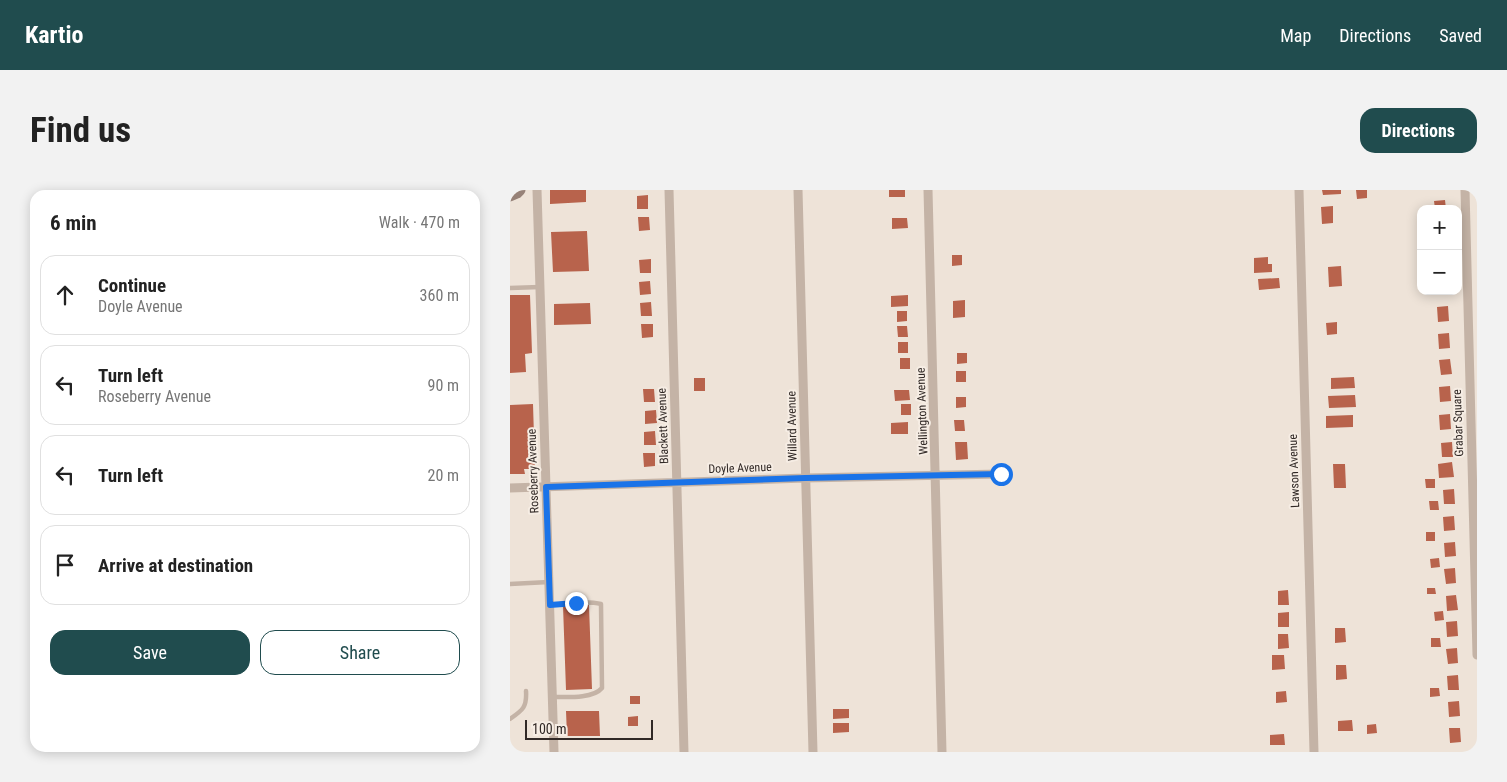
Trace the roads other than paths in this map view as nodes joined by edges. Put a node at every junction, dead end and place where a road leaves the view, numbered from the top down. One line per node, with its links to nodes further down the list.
1 (520, 190): 8 (street)
2 (537, 190): 9 (street, Roseberry Avenue)
3 (669, 190): 15 (street, Blackett Avenue)
4 (798, 190): 14 (street, Willard Avenue)
5 (928, 190): 13 (street, Wellington Avenue)
6 (1299, 190): 29 (street, Lawson Avenue)
7 (1464, 190): 11 (street, Grabar Square)
8 (510, 196)
9 (540, 287): 10 (lane); 16 (street, Roseberry Avenue)
10 (510, 288)
11 (1474, 420): 21 (street, Grabar Square)
12 (1001, 474): 13 (street, Doyle Avenue)
13 (936, 476): 14 (street, Doyle Avenue); 28 (street, Wellington Avenue)
14 (805, 478): 15 (street, Doyle Avenue); 27 (street, Willard Avenue)
15 (677, 483): 16 (street, Doyle Avenue); 26 (street, Blackett Avenue)
16 (546, 487): 17 (street, Doyle Avenue); 18 (street, Roseberry Avenue)
17 (510, 488)
18 (549, 582): 19 (lane); 20 (street, Roseberry Avenue)
19 (510, 584)
20 (550, 605): 23 (street, Roseberry Avenue); 23 (lane)
21 (1477, 655)
22 (526, 691): 24 (lane)
23 (552, 698): 25 (street, Roseberry Avenue)
24 (510, 719)
25 (554, 752)
26 (684, 752)
27 (813, 752)
28 (942, 752)
29 (1314, 752)

